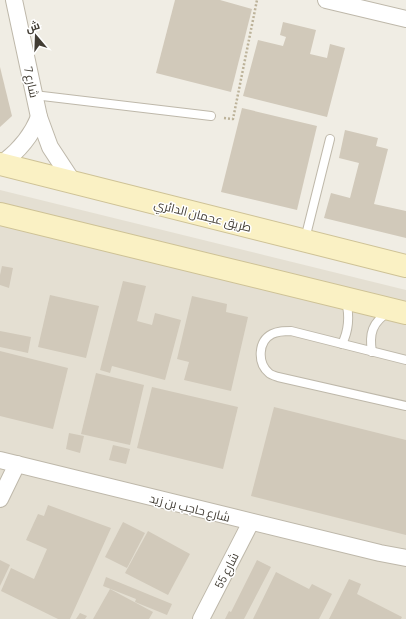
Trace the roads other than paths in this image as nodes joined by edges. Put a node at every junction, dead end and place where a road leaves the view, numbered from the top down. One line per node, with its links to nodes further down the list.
1 (14, 0): 4 (street, شارع 7)
2 (326, 0): 3 (street)
3 (406, 19)
4 (34, 95): 5 (lane); 6 (street, شارع 7)
5 (211, 116)
6 (39, 117): 8 (street); 9 (street, شارع 7)
7 (330, 139): 11 (lane)
8 (0, 164): 9 (main road, طريق عجمان الدائري)
9 (73, 182): 11 (main road, طريق عجمان الدائري)
10 (0, 214): 13 (main road)
11 (304, 241): 12 (main road, طريق عجمان الدائري)
12 (406, 266)
13 (346, 299): 14 (main road); 15 (lane)
14 (399, 312): 16 (lane)
15 (342, 344): 16 (lane); 18 (lane)
16 (372, 352): 17 (lane)
17 (406, 360)
18 (406, 406)
19 (0, 460): 20 (street, شارع حاجب بن زيد)
20 (18, 464): 21 (street); 22 (street, شارع حاجب بن زيد)
21 (0, 499)
22 (251, 522): 23 (street, شارع حاجب بن زيد); 26 (street, شارع 55)
23 (380, 553): 24 (street, شارع حاجب بن زيد); 25 (street)
24 (406, 558)
25 (406, 567)
26 (201, 619)

